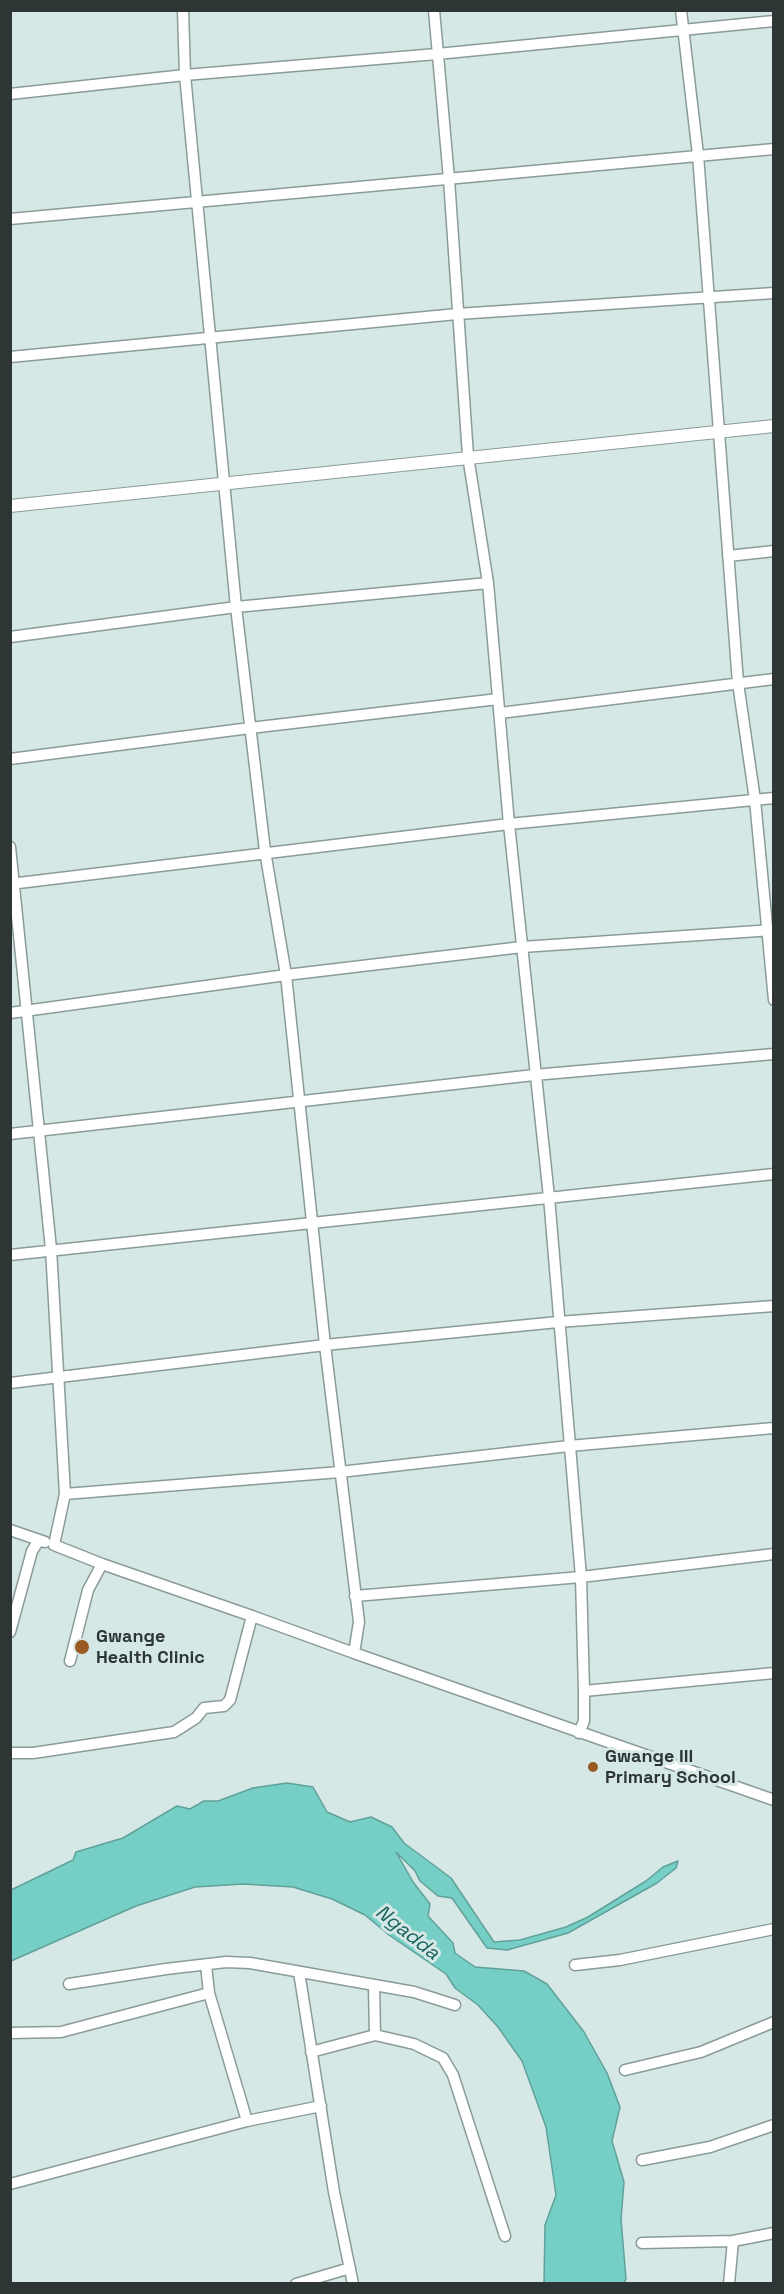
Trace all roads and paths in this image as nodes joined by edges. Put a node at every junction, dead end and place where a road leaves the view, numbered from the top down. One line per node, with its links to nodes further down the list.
1 (183, 10): 7 (street)
2 (434, 10): 6 (street)
3 (681, 10): 5 (street)
4 (774, 21): 5 (street)
5 (682, 28): 6 (street); 10 (street)
6 (437, 54): 7 (street); 11 (street)
7 (185, 75): 8 (street); 12 (street)
8 (10, 94)
9 (774, 149): 10 (street)
10 (698, 154): 11 (street); 15 (street)
11 (449, 179): 12 (street); 16 (street)
12 (196, 201): 13 (street); 17 (street)
13 (10, 219)
14 (774, 293): 15 (street)
15 (707, 298): 16 (street); 20 (street)
16 (457, 314): 17 (street); 21 (street)
17 (211, 337): 18 (street); 22 (street)
18 (10, 357)
19 (774, 426): 20 (main road)
20 (718, 432): 21 (main road); 25 (street)
21 (468, 456): 22 (main road); 26 (street)
22 (226, 482): 23 (main road); 27 (street)
23 (10, 506)
24 (774, 551): 25 (street)
25 (728, 556): 30 (street)
26 (488, 583): 27 (street); 31 (street)
27 (236, 607): 28 (street); 33 (street)
28 (10, 637)
29 (774, 679): 30 (street)
30 (738, 683): 32 (street); 36 (street)
31 (498, 699): 32 (street); 33 (street)
32 (500, 713): 37 (street)
33 (250, 728): 34 (street); 39 (street)
34 (10, 759)
35 (774, 798): 36 (street)
36 (755, 800): 37 (street); 41 (street)
37 (509, 824): 39 (street); 42 (street)
38 (10, 847): 40 (street)
39 (265, 851): 40 (street); 43 (street)
40 (12, 884): 45 (street)
41 (771, 931): 42 (street); 44 (street)
42 (522, 947): 43 (street); 48 (street)
43 (286, 975): 45 (street); 49 (street)
44 (774, 999)
45 (27, 1011): 46 (street); 50 (street)
46 (10, 1013)
47 (774, 1053): 48 (street)
48 (534, 1076): 49 (street); 53 (street)
49 (300, 1104): 50 (street); 54 (street)
50 (39, 1131): 51 (street); 55 (street)
51 (10, 1134)
52 (774, 1174): 53 (street)
53 (549, 1197): 54 (street); 58 (street)
54 (311, 1221): 55 (street); 59 (street)
55 (51, 1249): 56 (street); 60 (street)
56 (10, 1255)
57 (774, 1306): 58 (street)
58 (558, 1322): 59 (street); 63 (street)
59 (325, 1345): 60 (street); 64 (street)
60 (58, 1378): 61 (street); 65 (street)
61 (10, 1383)
62 (774, 1428): 63 (street)
63 (569, 1446): 64 (street); 71 (street)
64 (340, 1472): 65 (street); 72 (street)
65 (64, 1494): 68 (street)
66 (10, 1530): 67 (street)
67 (39, 1540): 68 (street); 74 (street)
68 (54, 1545): 70 (street)
69 (774, 1554): 71 (street)
70 (102, 1564): 73 (street); 76 (street)
71 (581, 1578): 72 (street); 78 (street)
72 (356, 1596): 75 (street)
73 (252, 1616): 75 (street); 80 (street)
74 (10, 1632)
75 (354, 1653): 79 (street)
76 (70, 1661)
77 (774, 1673): 78 (street)
78 (584, 1691): 79 (street)
79 (579, 1733): 81 (street)
80 (10, 1753)
81 (774, 1800)
82 (774, 1929): 84 (street)
83 (206, 1965): 85 (street); 86 (street); 88 (street)
84 (575, 1965)
85 (299, 1972): 87 (street); 93 (street)
86 (69, 1984)
87 (374, 1986): 89 (street); 92 (street)
88 (209, 1993): 91 (street); 96 (street)
89 (455, 2005)
90 (774, 2022): 94 (street)
91 (10, 2033)
92 (375, 2035): 93 (street); 101 (street)
93 (311, 2052): 95 (street)
94 (625, 2070)
95 (321, 2106): 96 (street); 104 (street)
96 (247, 2121): 99 (street)
97 (774, 2125): 98 (street)
98 (642, 2160)
99 (10, 2184)
100 (774, 2233): 102 (street)
101 (505, 2236)
102 (733, 2241): 103 (street); 107 (street)
103 (642, 2243)
104 (350, 2268): 105 (street); 106 (street)
105 (296, 2283)
106 (353, 2283)
107 (729, 2283)

